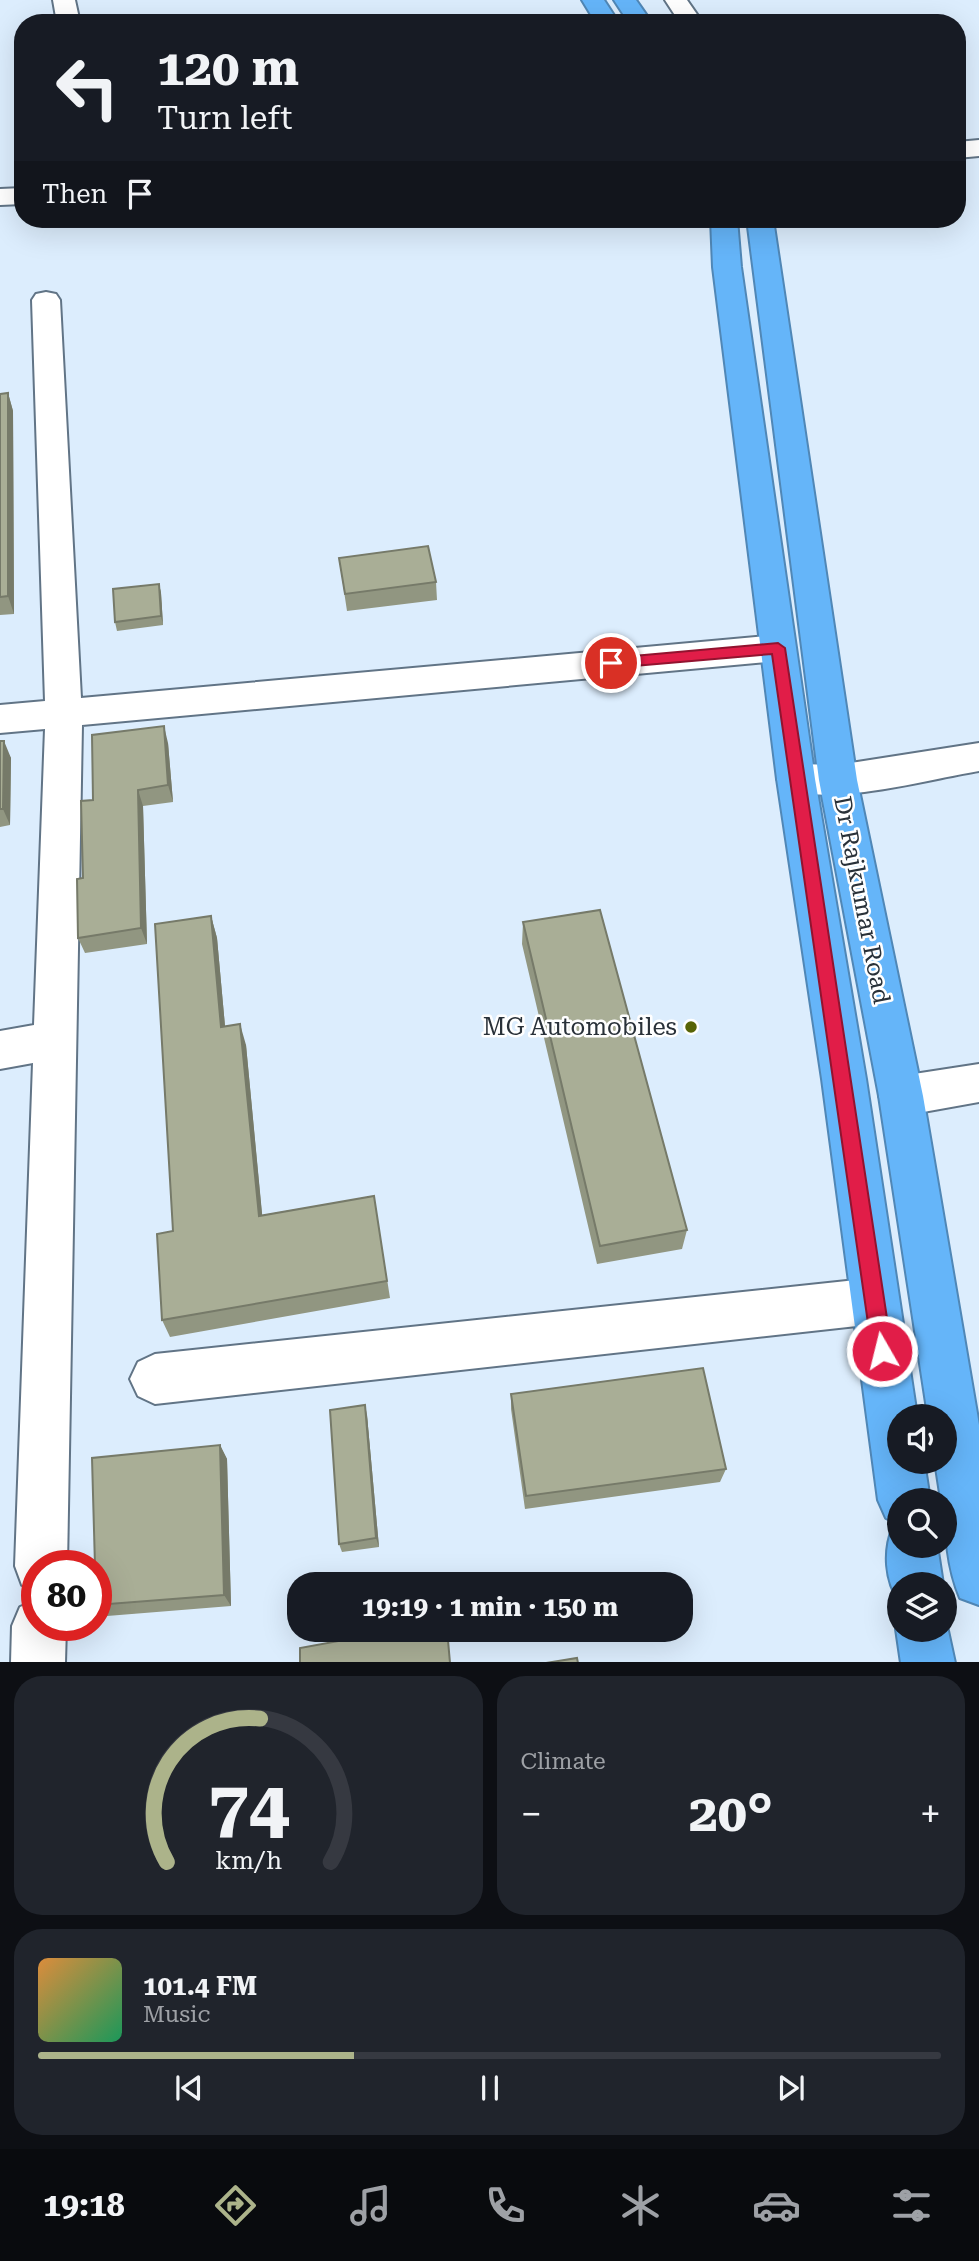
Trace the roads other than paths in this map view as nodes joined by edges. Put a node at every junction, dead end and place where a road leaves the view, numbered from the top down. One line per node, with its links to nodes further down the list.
1 (725, 228): 4 (highway, Dr Rajkumar Road)
2 (761, 228): 9 (highway, Dr Rajkumar Road)
3 (46, 300): 5 (street)
4 (778, 648): 5 (street); 8 (highway, Dr Rajkumar Road)
5 (64, 713): 6 (street); 10 (street)
6 (0, 719)
7 (979, 757): 9 (street)
8 (796, 779): 9 (street); 14 (highway, Dr Rajkumar Road)
9 (838, 780): 13 (highway, Dr Rajkumar Road)
10 (55, 1040): 11 (street); 17 (street)
11 (0, 1050)
12 (979, 1083): 13 (street)
13 (901, 1096): 18 (highway, Dr Rajkumar Road)
14 (875, 1301): 15 (street); 16 (highway, Dr Rajkumar Road)
15 (155, 1379)
16 (902, 1488)
17 (41, 1550)
18 (979, 1579)
19 (39, 1641): 21 (street)
20 (925, 1642): 22 (highway)
21 (38, 1662)
22 (928, 1662)

